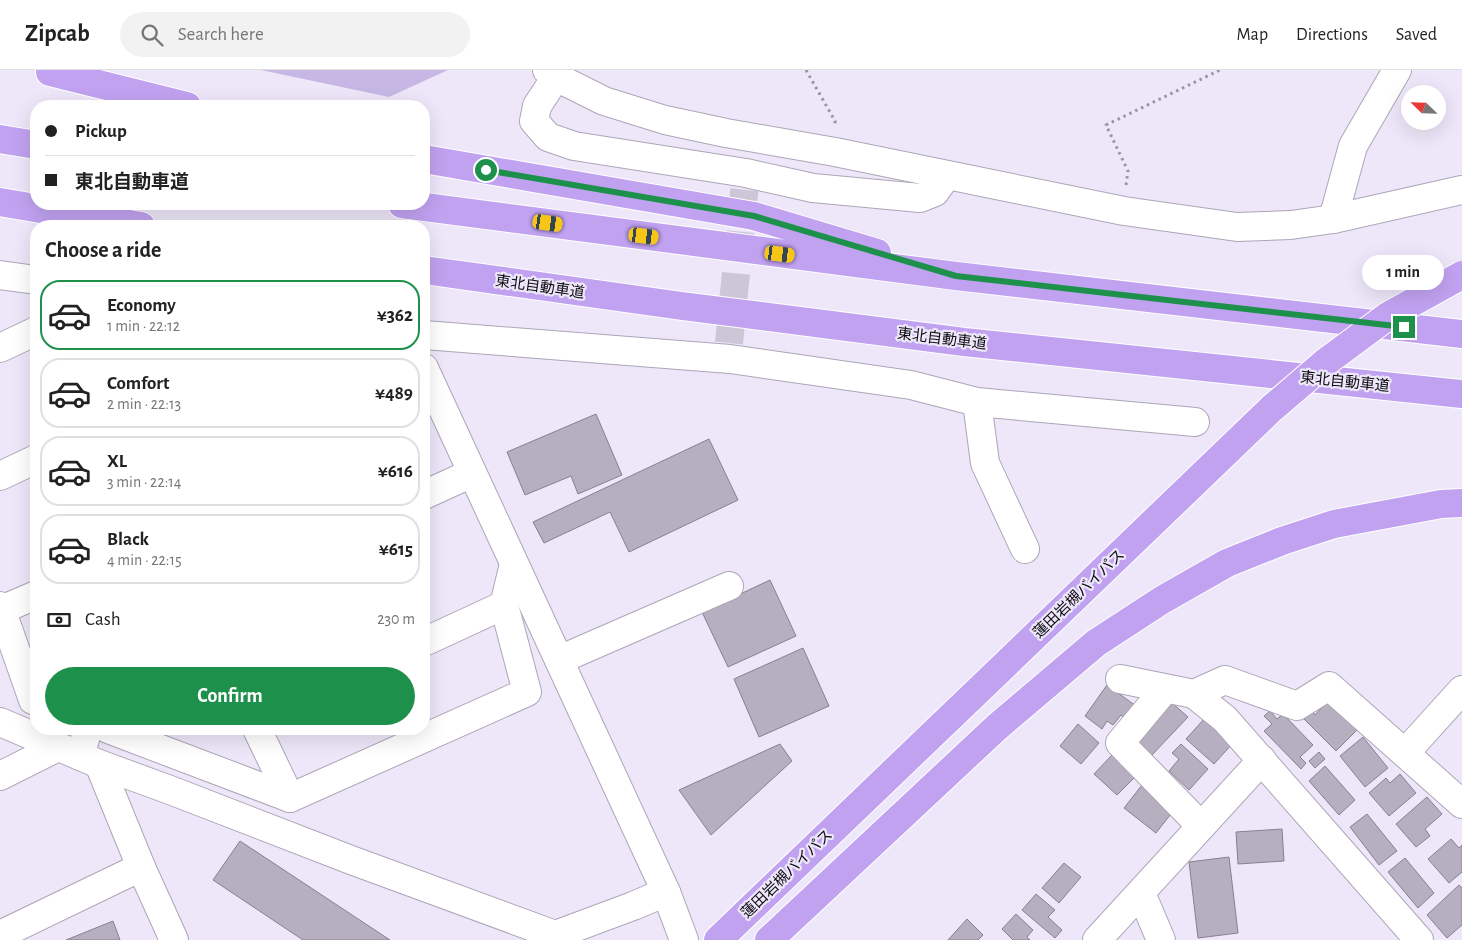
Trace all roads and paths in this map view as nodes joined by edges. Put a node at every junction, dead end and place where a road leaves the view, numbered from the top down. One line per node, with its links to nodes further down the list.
1 (806, 70): 9 (path)
2 (1220, 70): 17 (path)
3 (1396, 70): 18 (street)
4 (46, 71): 6 (highway)
5 (551, 74): 9 (street); 11 (street)
6 (163, 100)
7 (0, 138): 8 (highway)
8 (30, 144)
9 (835, 152): 11 (street)
10 (430, 160): 23 (highway)
11 (947, 176): 17 (street)
12 (1462, 190): 18 (street)
13 (0, 202): 14 (highway)
14 (30, 207)
15 (430, 208): 23 (highway)
16 (47, 210): 19 (highway)
17 (1124, 211): 18 (street)
18 (1333, 219)
19 (106, 220)
20 (430, 271): 30 (highway, 東北自動車道)
21 (0, 274): 24 (street)
22 (1462, 275): 72 (highway, 蓮田岩槻バイパス, bridge)
23 (956, 276): 26 (highway)
24 (30, 279)
25 (30, 334): 28 (street)
26 (1462, 334)
27 (430, 335): 31 (street)
28 (0, 348)
29 (430, 381): 34 (street)
30 (1462, 394)
31 (977, 402): 32 (street); 38 (street)
32 (1195, 422)
33 (30, 463): 35 (street)
34 (472, 473): 36 (street); 39 (street)
35 (0, 476)
36 (430, 492)
37 (1462, 503): 73 (highway)
38 (1025, 549)
39 (514, 564): 42 (street); 45 (street)
40 (728, 586): 45 (street)
41 (30, 597): 43 (street)
42 (504, 605): 44 (street); 52 (street)
43 (1, 608): 49 (street)
44 (430, 639)
45 (559, 660): 67 (street)
46 (1120, 679): 47 (street)
47 (1165, 688): 50 (street); 65 (street)
48 (1462, 690): 59 (street)
49 (30, 691)
50 (1194, 694): 59 (street); 61 (street)
51 (0, 722): 54 (street)
52 (430, 726)
53 (30, 735): 60 (street)
54 (30, 735)
55 (86, 735): 60 (street)
56 (124, 735): 63 (street)
57 (260, 735): 63 (street)
58 (394, 738): 63 (street)
59 (1405, 754): 64 (street)
60 (79, 756): 62 (street); 66 (street); 67 (street)
61 (1262, 760): 65 (street); 76 (street)
62 (0, 776)
63 (290, 798)
64 (1462, 804)
65 (1201, 826): 68 (street)
66 (141, 866): 69 (street); 70 (street)
67 (666, 892): 71 (street)
68 (1141, 893): 74 (street); 75 (street)
69 (0, 935)
70 (174, 940)
71 (684, 940)
72 (718, 940)
73 (769, 940)
74 (1097, 940)
75 (1161, 940)
76 (1419, 940)

